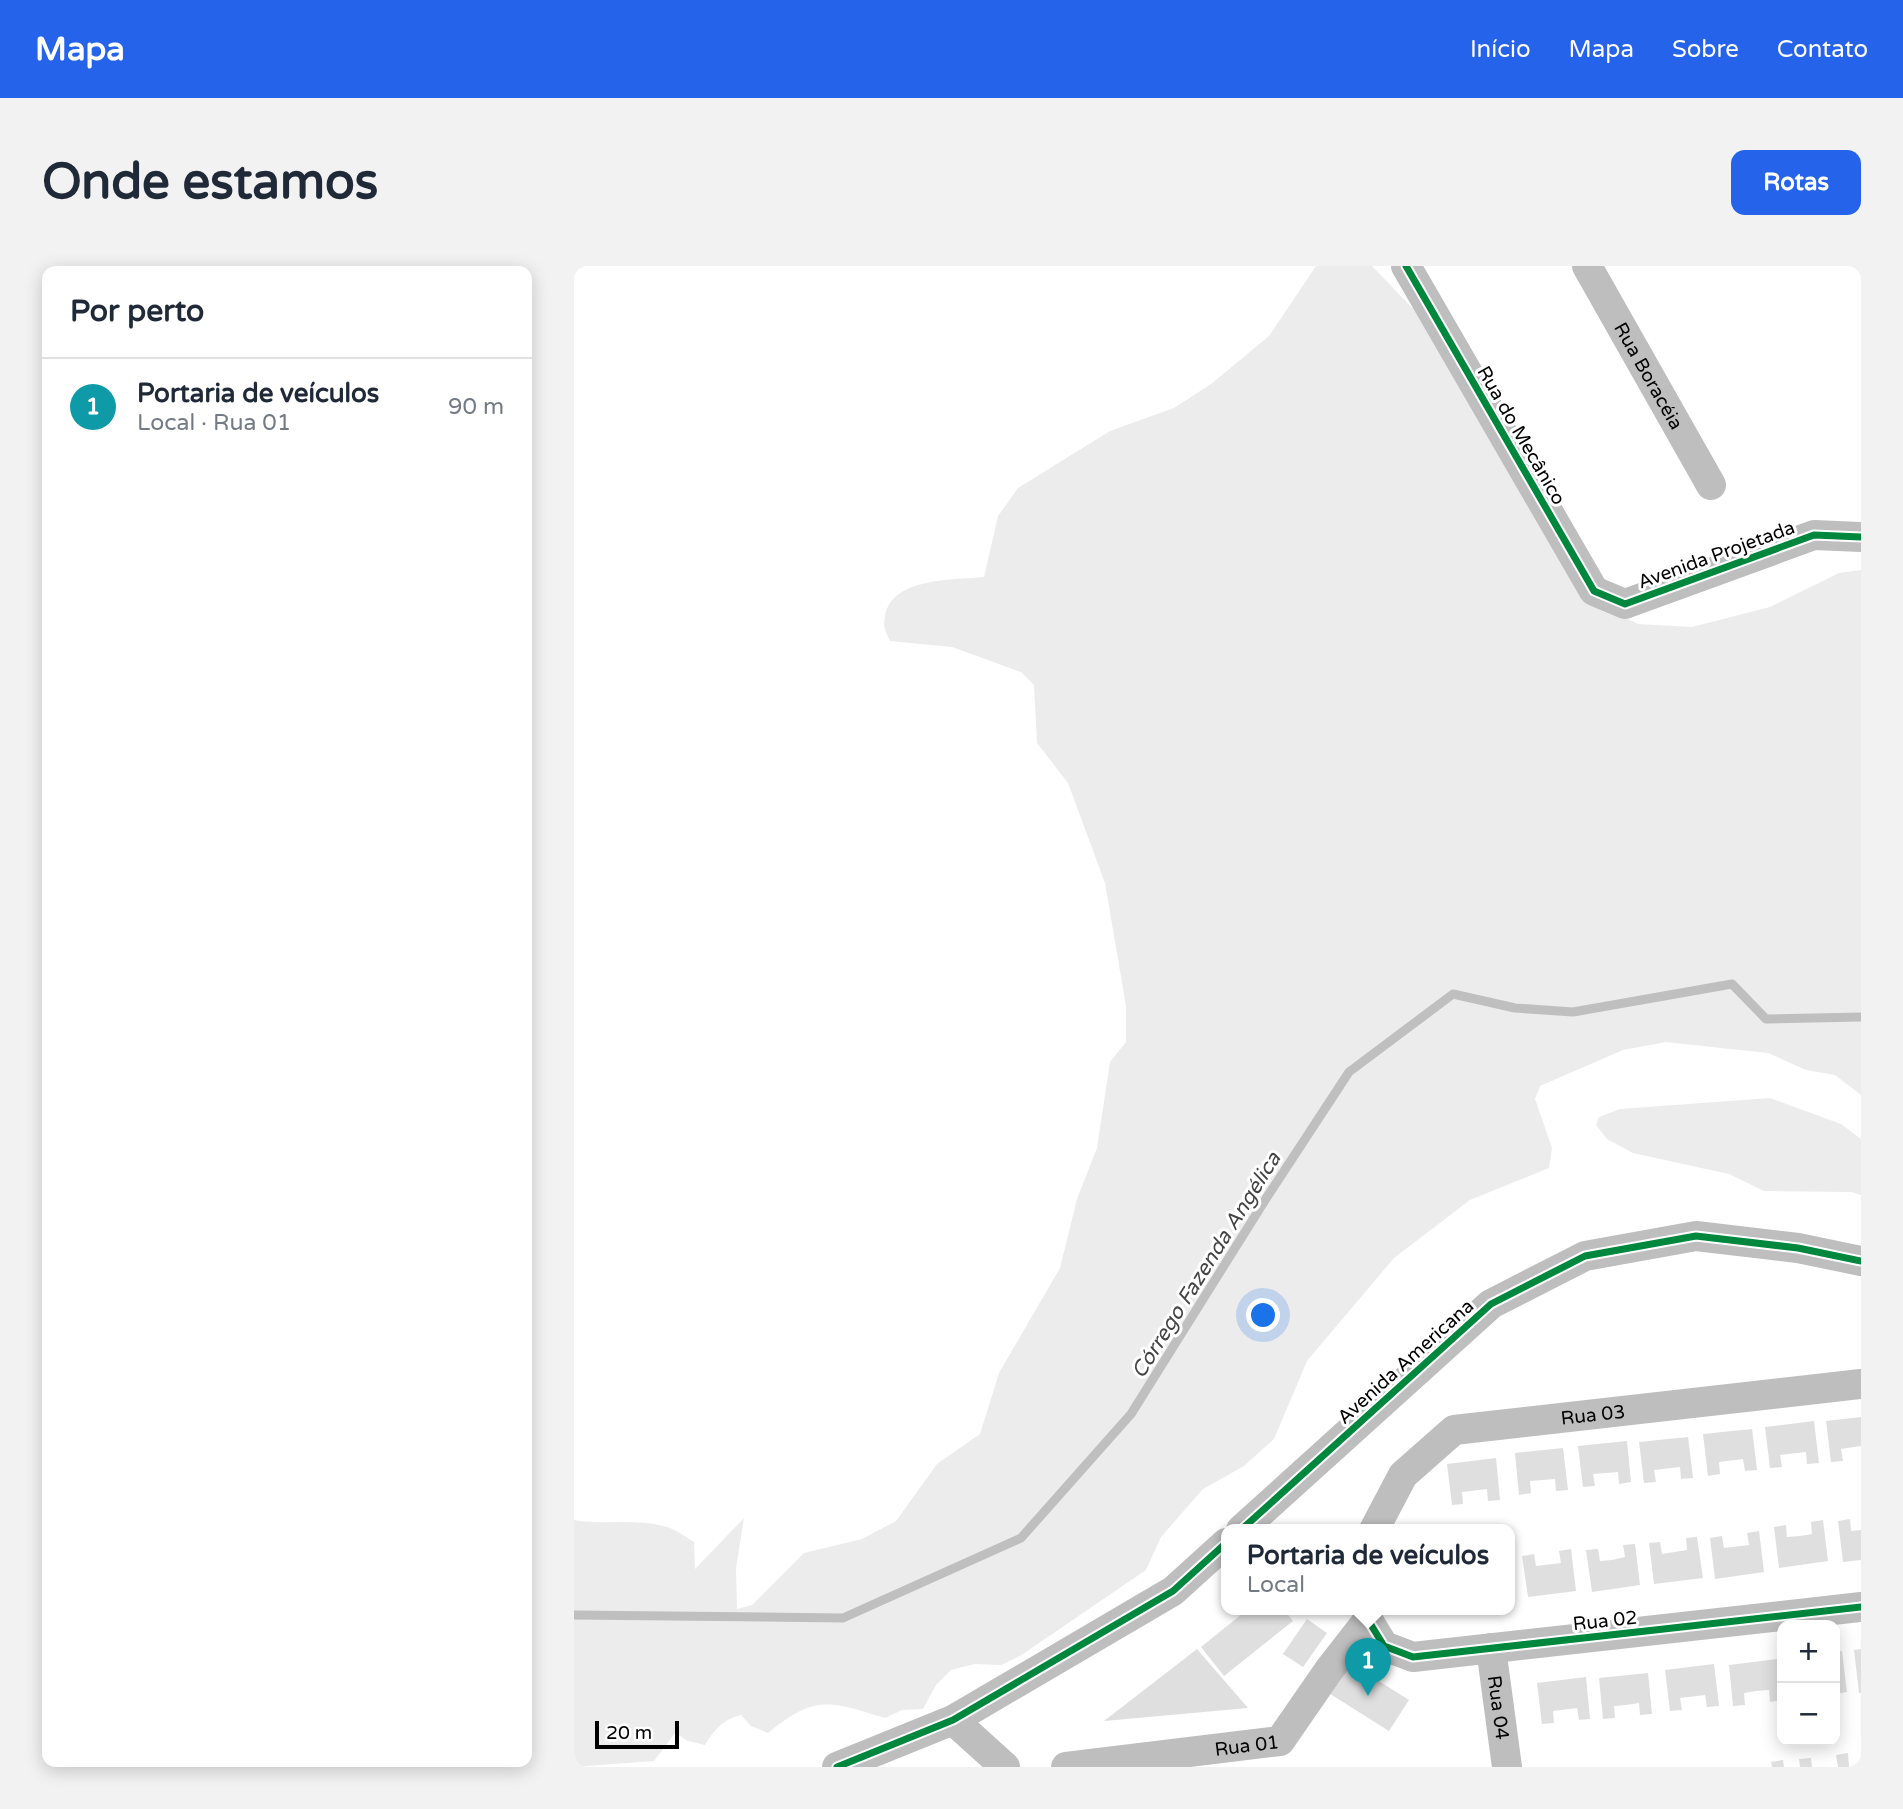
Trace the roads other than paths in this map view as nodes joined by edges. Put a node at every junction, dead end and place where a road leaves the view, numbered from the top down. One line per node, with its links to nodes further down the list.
1 (1406, 266): 5 (street, Rua do Mecânico)
2 (1587, 266): 3 (street, Rua Boracéia)
3 (1711, 485)
4 (1861, 537): 5 (street, Avenida Projetada)
5 (1625, 604)
6 (1861, 1261): 8 (street, Avenida Americana)
7 (1861, 1384): 9 (street, Rua 03)
8 (1248, 1524)
9 (1377, 1524)
10 (1221, 1548): 14 (street)
11 (1861, 1607): 13 (street, Rua 02)
12 (1367, 1615): 13 (street, Rua 02); 17 (street, Rua 01)
13 (1491, 1648): 18 (street, Rua 04)
14 (953, 1720): 15 (street); 16 (street)
15 (837, 1767)
16 (1005, 1767)
17 (1066, 1767)
18 (1507, 1767)

